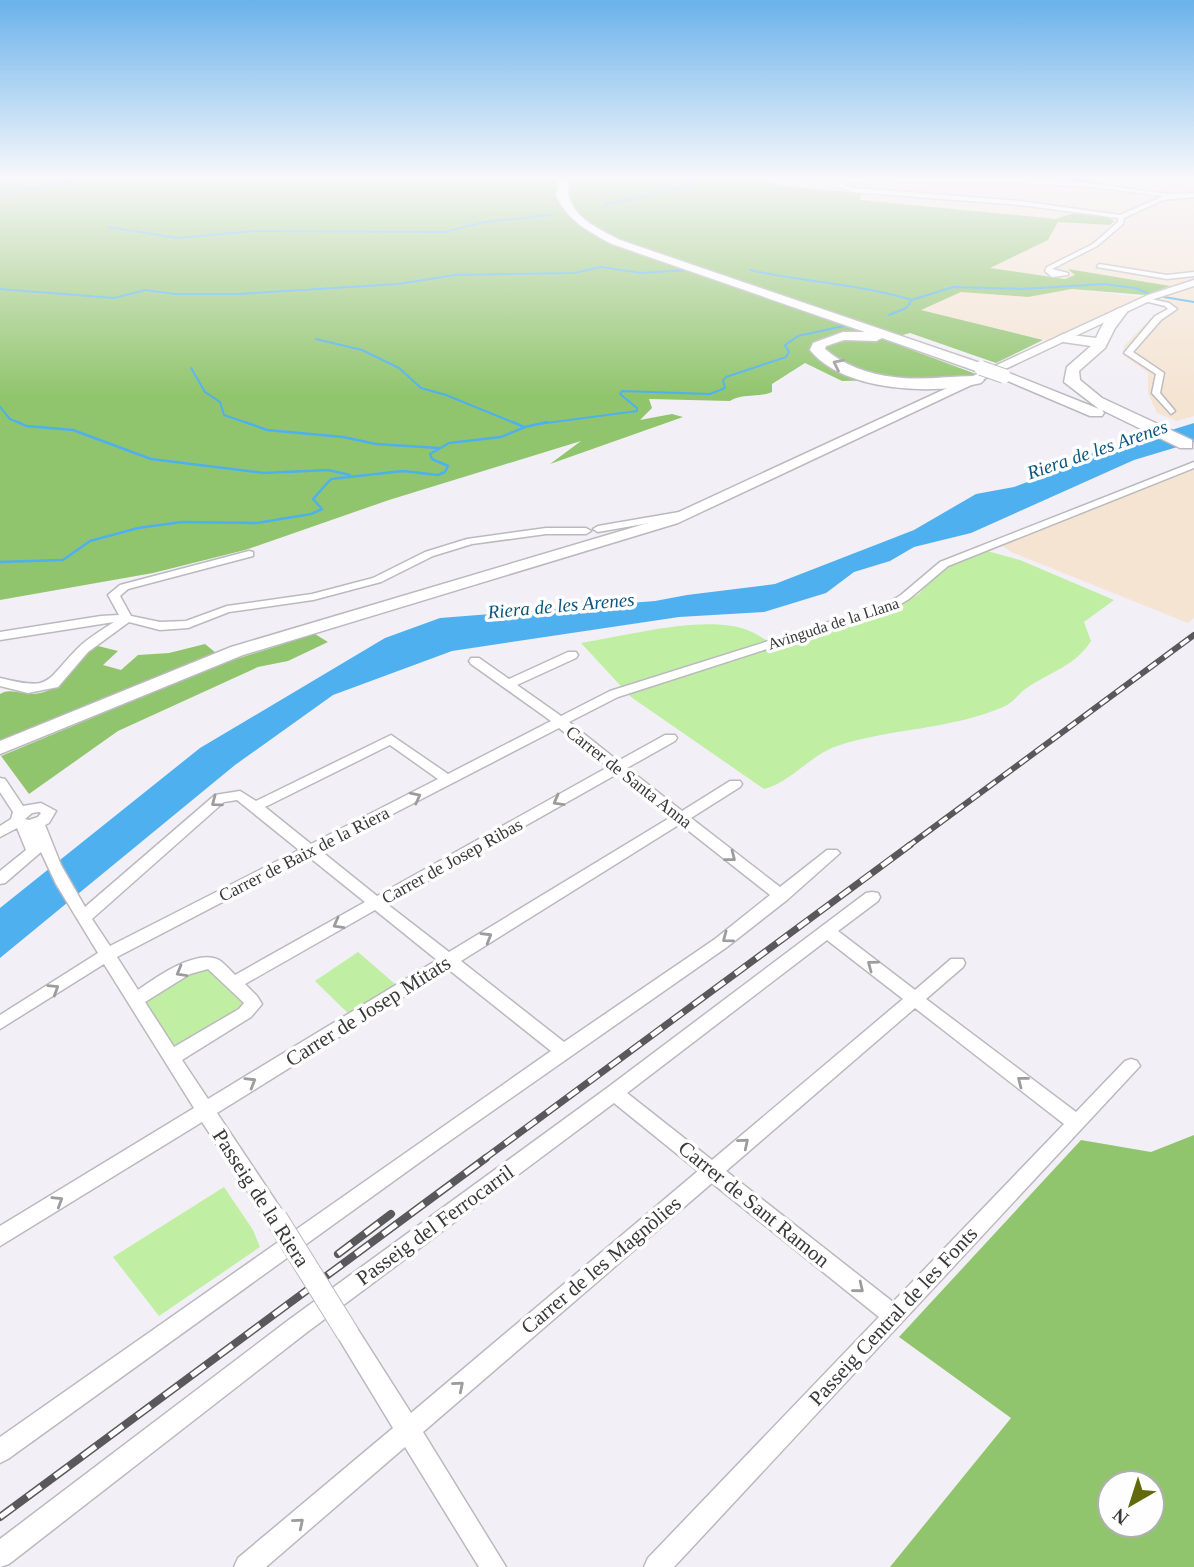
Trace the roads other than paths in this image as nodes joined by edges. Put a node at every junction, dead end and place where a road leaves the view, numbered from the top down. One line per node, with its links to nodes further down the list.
1 (636, 249): 11 (highway)
2 (1088, 249): 4 (street)
3 (1099, 266): 5 (street)
4 (1054, 270)
5 (1194, 274)
6 (1194, 283): 7 (main road)
7 (1146, 300): 8 (main road); 16 (street)
8 (1120, 312): 9 (main road); 10 (highway)
9 (1063, 338): 10 (highway); 11 (main road)
10 (1100, 345): 17 (highway)
11 (981, 371): 12 (highway); 12 (highway, one-way to 11); 13 (highway, bridge); 15 (main road)
12 (868, 376): 15 (highway)
13 (1005, 376): 14 (highway); 17 (highway)
14 (1062, 399): 17 (highway)
15 (934, 400): 20 (main road)
16 (1171, 411)
17 (1117, 416): 18 (highway)
18 (1191, 448)
19 (1194, 465): 29 (street, Avinguda de la Llana)
20 (690, 513): 21 (street); 21 (main road)
21 (598, 533): 23 (street); 32 (main road)
22 (249, 554): 23 (street)
23 (127, 618): 24 (street); 27 (street)
24 (0, 636)
25 (572, 654): 28 (street)
26 (475, 661): 28 (street, Carrer de Santa Anna)
27 (0, 682)
28 (509, 684): 30 (street, Carrer de Santa Anna)
29 (614, 694): 30 (street, Carrer de Baix de la Riera)
30 (560, 722): 33 (street, Carrer de Santa Anna); 34 (street, Carrer de Baix de la Riera)
31 (670, 738): 33 (street, Carrer de Josep Ribas)
32 (0, 748)
33 (617, 768): 39 (street, Carrer de Santa Anna); 46 (street, Carrer de Josep Ribas, one-way to 46)
34 (448, 780): 37 (street); 41 (street, Carrer de Baix de la Riera, one-way to 34)
35 (0, 782): 38 (street)
36 (735, 784): 39 (street, Carrer de Josep Mitats)
37 (256, 806): 41 (street); 47 (street, one-way to 47)
38 (18, 815): 40 (street); 43 (street); 47 (street, Passeig de la Riera)
39 (681, 817): 44 (street, Carrer de Santa Anna, one-way to 44); 50 (street, Carrer de Josep Mitats, one-way to 39)
40 (0, 832)
41 (312, 851): 46 (street); 49 (street, Carrer de Baix de la Riera)
42 (832, 853): 44 (street)
43 (0, 879)
44 (781, 896): 56 (street, one-way to 56)
45 (872, 897): 48 (street, Passeig del Ferrocarril)
46 (376, 903): 50 (street); 52 (street, Carrer de Josep Ribas, one-way to 52)
47 (82, 912): 49 (street, Passeig de la Riera)
48 (828, 932): 53 (street, one-way to 48); 59 (street, Passeig del Ferrocarril)
49 (107, 955): 54 (street, Passeig de la Riera); 55 (street, Carrer de Baix de la Riera, one-way to 49)
50 (448, 961): 56 (street); 60 (street, Carrer de Josep Mitats, one-way to 50)
51 (957, 963): 53 (street, Carrer de les Magnòlies)
52 (234, 983): 54 (street, one-way to 54); 57 (street)
53 (917, 999): 61 (street, one-way to 53); 62 (street, Carrer de les Magnòlies, one-way to 53)
54 (135, 1000): 57 (street, Passeig de la Riera)
55 (0, 1023)
56 (564, 1051): 66 (street)
57 (171, 1058): 60 (street, Passeig de la Riera)
58 (1131, 1066): 61 (street, Passeig Central de les Fonts)
59 (614, 1093): 62 (street, Carrer de Sant Ramon); 67 (street, Passeig del Ferrocarril)
60 (204, 1110): 63 (street, Carrer de Josep Mitats, one-way to 60); 65 (street, Passeig de la Riera, bridge)
61 (1076, 1123): 64 (street, Passeig Central de les Fonts)
62 (712, 1170): 64 (street, Carrer de Sant Ramon, one-way to 64); 65 (street, Carrer de les Magnòlies, one-way to 62)
63 (0, 1237)
64 (894, 1316): 70 (street, Passeig Central de les Fonts)
65 (407, 1430): 68 (street, Carrer de les Magnòlies, one-way to 65); 69 (street, Passeig de la Riera)
66 (0, 1451)
67 (0, 1555)
68 (247, 1567)
69 (493, 1567)
70 (657, 1567)

